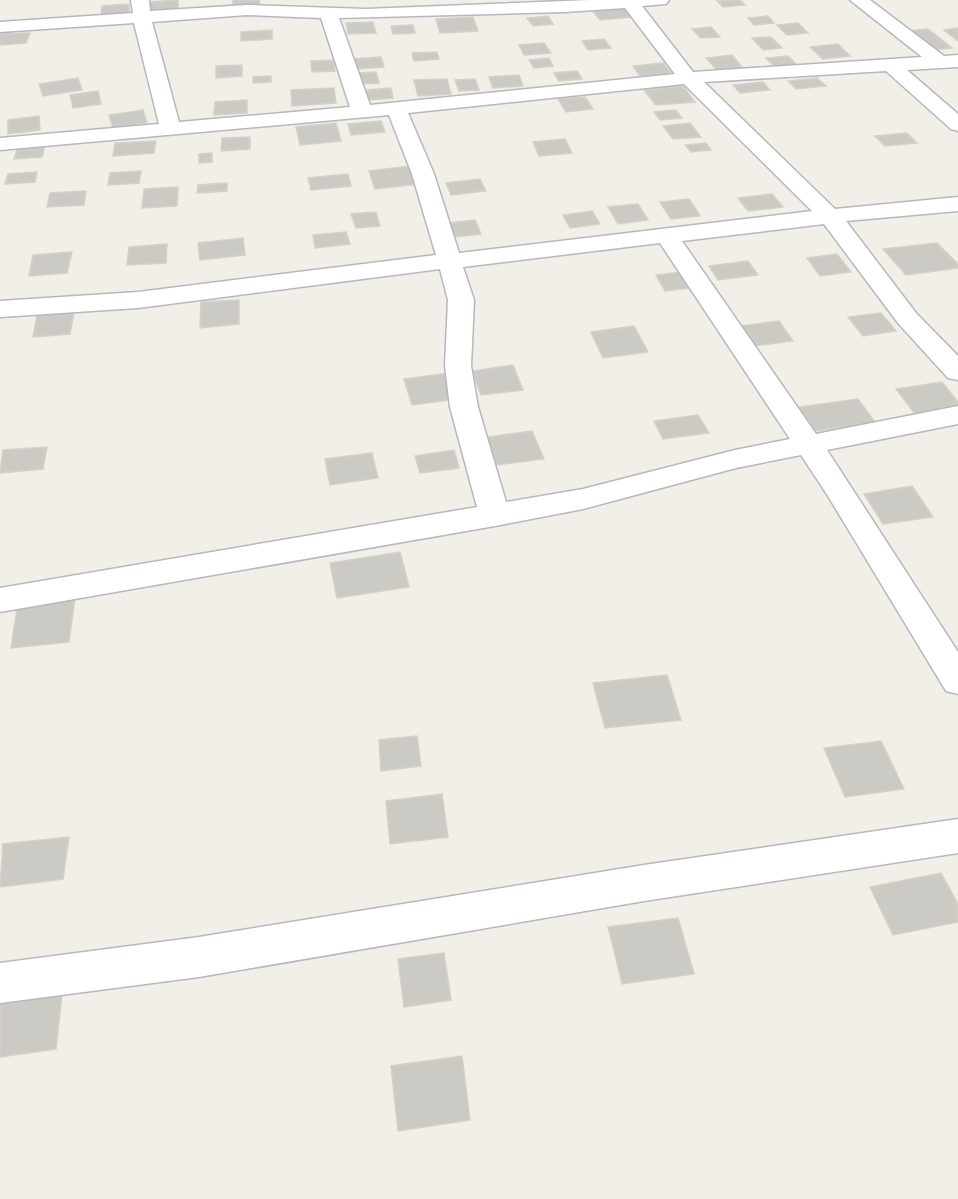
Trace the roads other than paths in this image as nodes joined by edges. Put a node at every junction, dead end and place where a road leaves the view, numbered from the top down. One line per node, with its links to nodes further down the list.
1 (660, 0): 3 (street)
2 (859, 0): 8 (street)
3 (629, 1): 6 (street); 10 (street)
4 (271, 5): 5 (street); 6 (street)
5 (141, 9): 7 (street); 14 (street)
6 (329, 14): 12 (street)
7 (0, 27)
8 (949, 61): 9 (street)
9 (891, 65): 10 (street); 13 (street)
10 (688, 78): 11 (street); 17 (street)
11 (396, 108): 12 (street); 19 (street)
12 (362, 112): 14 (street)
13 (958, 125)
14 (171, 129): 15 (street)
15 (0, 144)
16 (958, 204): 17 (street)
17 (830, 216): 18 (street); 21 (street)
18 (666, 236): 19 (street); 23 (street)
19 (449, 261): 20 (street); 24 (street)
20 (0, 309)
21 (958, 372)
22 (958, 415): 23 (street)
23 (808, 443): 24 (street); 26 (street)
24 (495, 516): 25 (street)
25 (0, 600)
26 (958, 681)
27 (958, 836): 28 (street)
28 (0, 983)

